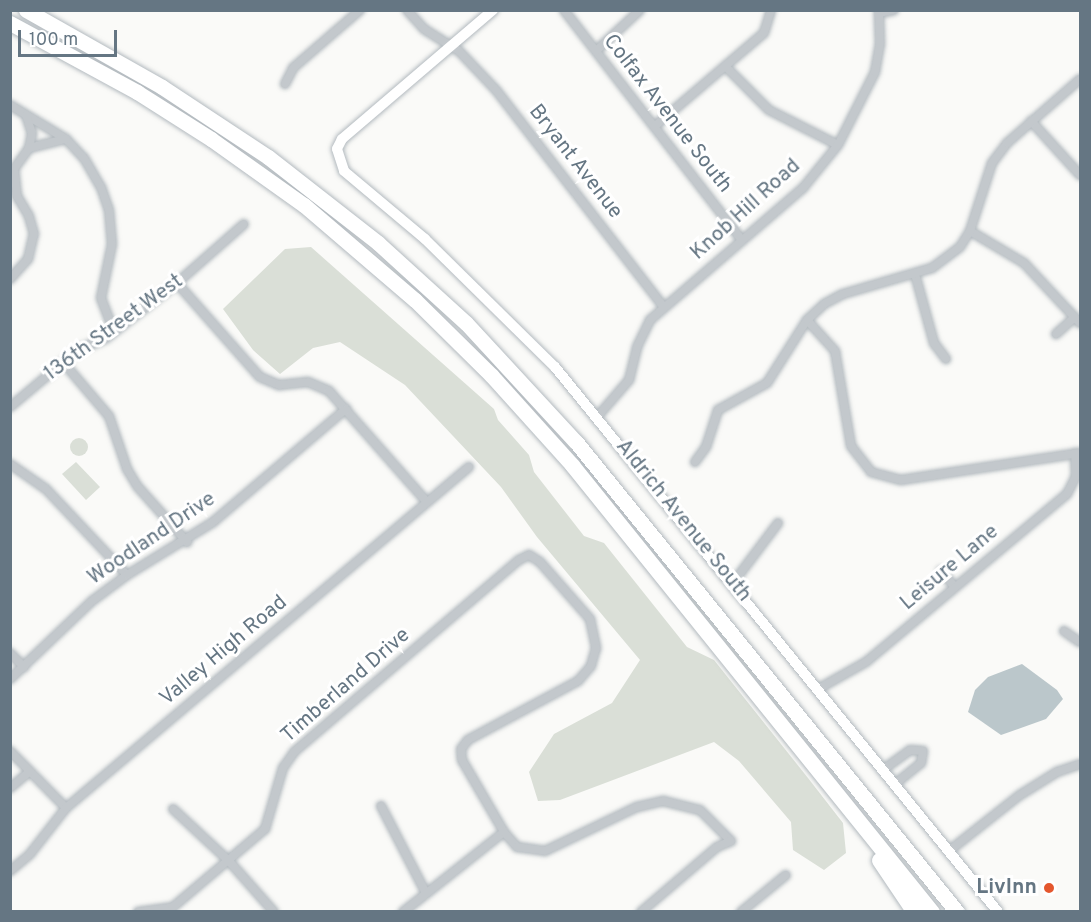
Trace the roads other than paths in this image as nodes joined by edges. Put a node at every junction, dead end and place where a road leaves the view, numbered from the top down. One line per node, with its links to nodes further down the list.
1 (26, 10): 67 (highway)
2 (360, 10): 15 (street)
3 (407, 10): 11 (street, Bryant Avenue)
4 (493, 10): 11 (street)
5 (564, 10): 12 (street, Colfax Avenue South)
6 (640, 10): 12 (street)
7 (771, 10): 13 (street)
8 (894, 10): 9 (street)
9 (879, 12): 21 (street, Knob Hill Road)
10 (10, 22): 66 (highway)
11 (449, 48): 30 (street, Bryant Avenue); 39 (street, Aldrich Avenue South)
12 (596, 51): 19 (street, Colfax Avenue South)
13 (725, 66): 19 (street); 21 (street)
14 (1080, 79): 18 (street)
15 (285, 84)
16 (10, 105): 17 (street)
17 (24, 112): 20 (street); 22 (street)
18 (1031, 121): 23 (street); 25 (street)
19 (655, 126): 26 (street, Colfax Avenue South)
20 (66, 139): 22 (street); 33 (street)
21 (838, 145): 26 (street, Knob Hill Road)
22 (29, 148): 28 (street)
23 (1080, 175)
24 (244, 224): 29 (street, 136th Street West)
25 (970, 231): 27 (street); 32 (street)
26 (742, 240): 30 (street, Knob Hill Road)
27 (915, 274): 31 (street); 35 (street)
28 (10, 279)
29 (177, 283): 33 (street, 136th Street West); 38 (street)
30 (664, 307): 39 (street, Knob Hill Road)
31 (807, 320): 40 (street); 41 (street)
32 (1078, 320): 34 (street)
33 (114, 332): 36 (street, 136th Street West)
34 (1056, 334)
35 (946, 359)
36 (63, 362): 37 (street, 136th Street West); 46 (street)
37 (10, 407)
38 (346, 409): 44 (street); 46 (street, Woodland Drive)
39 (598, 416): 49 (street, Aldrich Avenue South)
40 (1078, 453): 50 (street, Leisure Lane)
41 (695, 462)
42 (10, 464): 48 (street)
43 (469, 468): 44 (street, Valley High Road)
44 (427, 502): 64 (street, Valley High Road)
45 (778, 523): 49 (street)
46 (187, 542): 48 (street, Woodland Drive)
47 (940, 571): 50 (street)
48 (127, 575): 54 (street, Woodland Drive)
49 (733, 583): 56 (street, Aldrich Avenue South)
50 (955, 587): 56 (street, Leisure Lane)
51 (1064, 631): 52 (street)
52 (1080, 642)
53 (10, 653): 54 (street)
54 (24, 667): 55 (street, Woodland Drive)
55 (10, 680)
56 (818, 689): 59 (street, Aldrich Avenue South)
57 (10, 751): 60 (street)
58 (1080, 764): 69 (street)
59 (884, 769): 61 (street, Aldrich Avenue South); 61 (street)
60 (30, 771): 62 (street); 64 (street)
61 (896, 783): 69 (street, Aldrich Avenue South)
62 (10, 788)
63 (381, 806): 73 (street)
64 (66, 808): 71 (street, Valley High Road)
65 (173, 809): 70 (street)
66 (855, 815): 79 (highway); 80 (highway)
67 (885, 822): 81 (highway); 82 (highway)
68 (504, 832): 70 (street, Timberland Drive); 73 (street); 77 (street)
69 (949, 851): 83 (street, Aldrich Avenue South)
70 (229, 861): 74 (street); 75 (street, Timberland Drive)
71 (10, 871)
72 (786, 875): 78 (street)
73 (426, 893): 76 (street)
74 (269, 910)
75 (138, 912)
76 (403, 912)
77 (641, 912)
78 (741, 912)
79 (914, 912)
80 (932, 912)
81 (957, 912)
82 (969, 912)
83 (998, 912)

